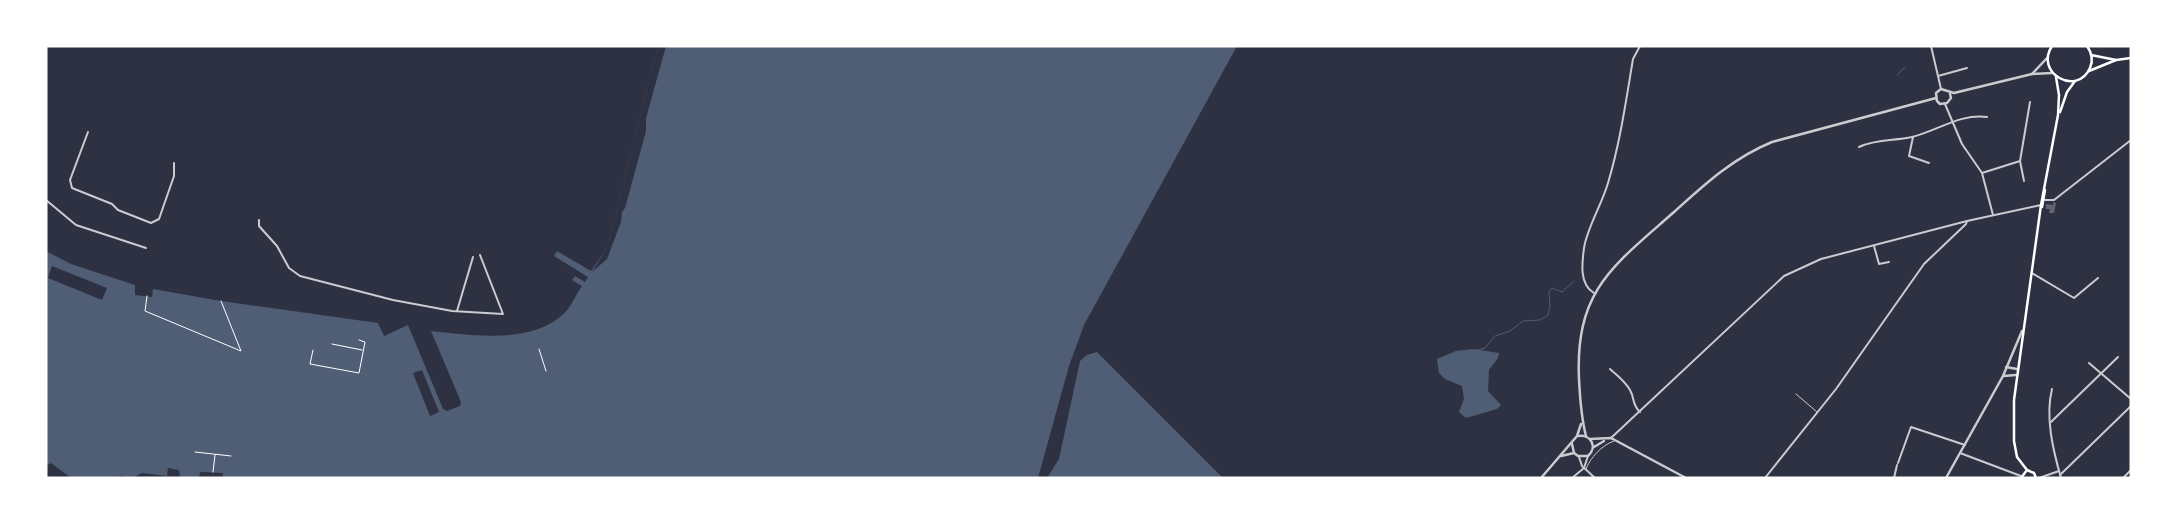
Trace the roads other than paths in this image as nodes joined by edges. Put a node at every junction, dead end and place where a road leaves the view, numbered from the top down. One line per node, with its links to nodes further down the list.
1 (1640, 46): 48 (street)
2 (1930, 46): 13 (street)
3 (2052, 46): 6 (main road)
4 (2087, 46): 5 (main road)
5 (2092, 55): 8 (main road); 10 (main road)
6 (2048, 57): 11 (main road); 12 (street)
7 (2131, 58): 8 (main road)
8 (2116, 60): 10 (main road)
9 (1967, 68): 13 (street)
10 (2089, 71): 15 (main road)
11 (2052, 73): 12 (street); 14 (main road)
12 (2032, 74): 17 (street)
13 (1938, 76): 16 (street)
14 (2056, 77): 15 (main road); 21 (main road)
15 (2075, 81): 21 (main road)
16 (1941, 89): 17 (street); 18 (street)
17 (1950, 94): 20 (street)
18 (1936, 98): 20 (street); 48 (street)
19 (2030, 102): 28 (street)
20 (1946, 104): 23 (street)
21 (2058, 116): 33 (main road)
22 (1987, 117): 23 (street)
23 (1952, 122): 25 (street); 31 (street)
24 (88, 132): 29 (street)
25 (1913, 137): 27 (street); 30 (street)
26 (2131, 140): 35 (street)
27 (1859, 147)
28 (2020, 161): 31 (street); 32 (street)
29 (174, 163)
30 (1929, 163)
31 (1982, 173): 38 (street)
32 (2024, 180)
33 (2046, 182): 35 (main road); 36 (main road)
34 (46, 200): 42 (street)
35 (2044, 200): 37 (main road)
36 (2041, 205): 37 (main road); 38 (street)
37 (2041, 213): 46 (main road)
38 (1993, 215): 40 (street)
39 (259, 220): 49 (street)
40 (1967, 221): 41 (street); 64 (street)
41 (1874, 246): 45 (street); 63 (street)
42 (146, 248)
43 (480, 255): 49 (street)
44 (473, 257): 49 (street)
45 (1889, 262)
46 (2032, 273): 47 (street); 50 (main road)
47 (2098, 278)
48 (1594, 293): 66 (street)
49 (457, 311)
50 (2022, 331): 53 (street); 55 (main road)
51 (2118, 357): 56 (street)
52 (2090, 363): 56 (street)
53 (2006, 367): 55 (street); 58 (street)
54 (1610, 369): 63 (street)
55 (2016, 369): 57 (main road)
56 (2101, 373): 61 (street); 65 (street)
57 (2016, 375): 58 (street); 81 (main road)
58 (2003, 376): 74 (street)
59 (2052, 389): 65 (street)
60 (1796, 394): 64 (lane)
61 (2131, 399)
62 (2131, 406): 89 (street)
63 (1640, 412): 69 (street)
64 (1818, 412): 94 (street)
65 (2051, 422): 85 (street)
66 (1582, 424): 67 (street); 68 (street)
67 (1577, 436): 68 (street); 73 (street)
68 (1586, 436): 70 (street)
69 (1611, 438): 71 (street); 72 (street)
70 (1590, 439): 71 (street); 75 (street)
71 (1605, 440): 75 (street)
72 (1616, 441): 82 (lane); 93 (street)
73 (1572, 443): 76 (street); 78 (street)
74 (1965, 445): 77 (street); 95 (street)
75 (1593, 448): 80 (street)
76 (1574, 452): 78 (street); 79 (street)
77 (1960, 453): 88 (street); 96 (street)
78 (1560, 456): 90 (street)
79 (1578, 456): 80 (street); 82 (street)
80 (1588, 456): 82 (street)
81 (2022, 465): 83 (main road); 88 (main road)
82 (1585, 469): 91 (street); 92 (street)
83 (2027, 470): 86 (main road); 88 (main road)
84 (2131, 470): 98 (street)
85 (2059, 471): 87 (street); 89 (street)
86 (2034, 473): 87 (street); 97 (main road)
87 (2042, 475): 97 (street)
88 (2022, 476)
89 (2060, 476)
90 (1540, 478)
91 (1572, 478)
92 (1595, 478)
93 (1686, 478)
94 (1765, 478)
95 (1894, 478)
96 (1946, 478)
97 (2037, 478)
98 (2122, 478)

